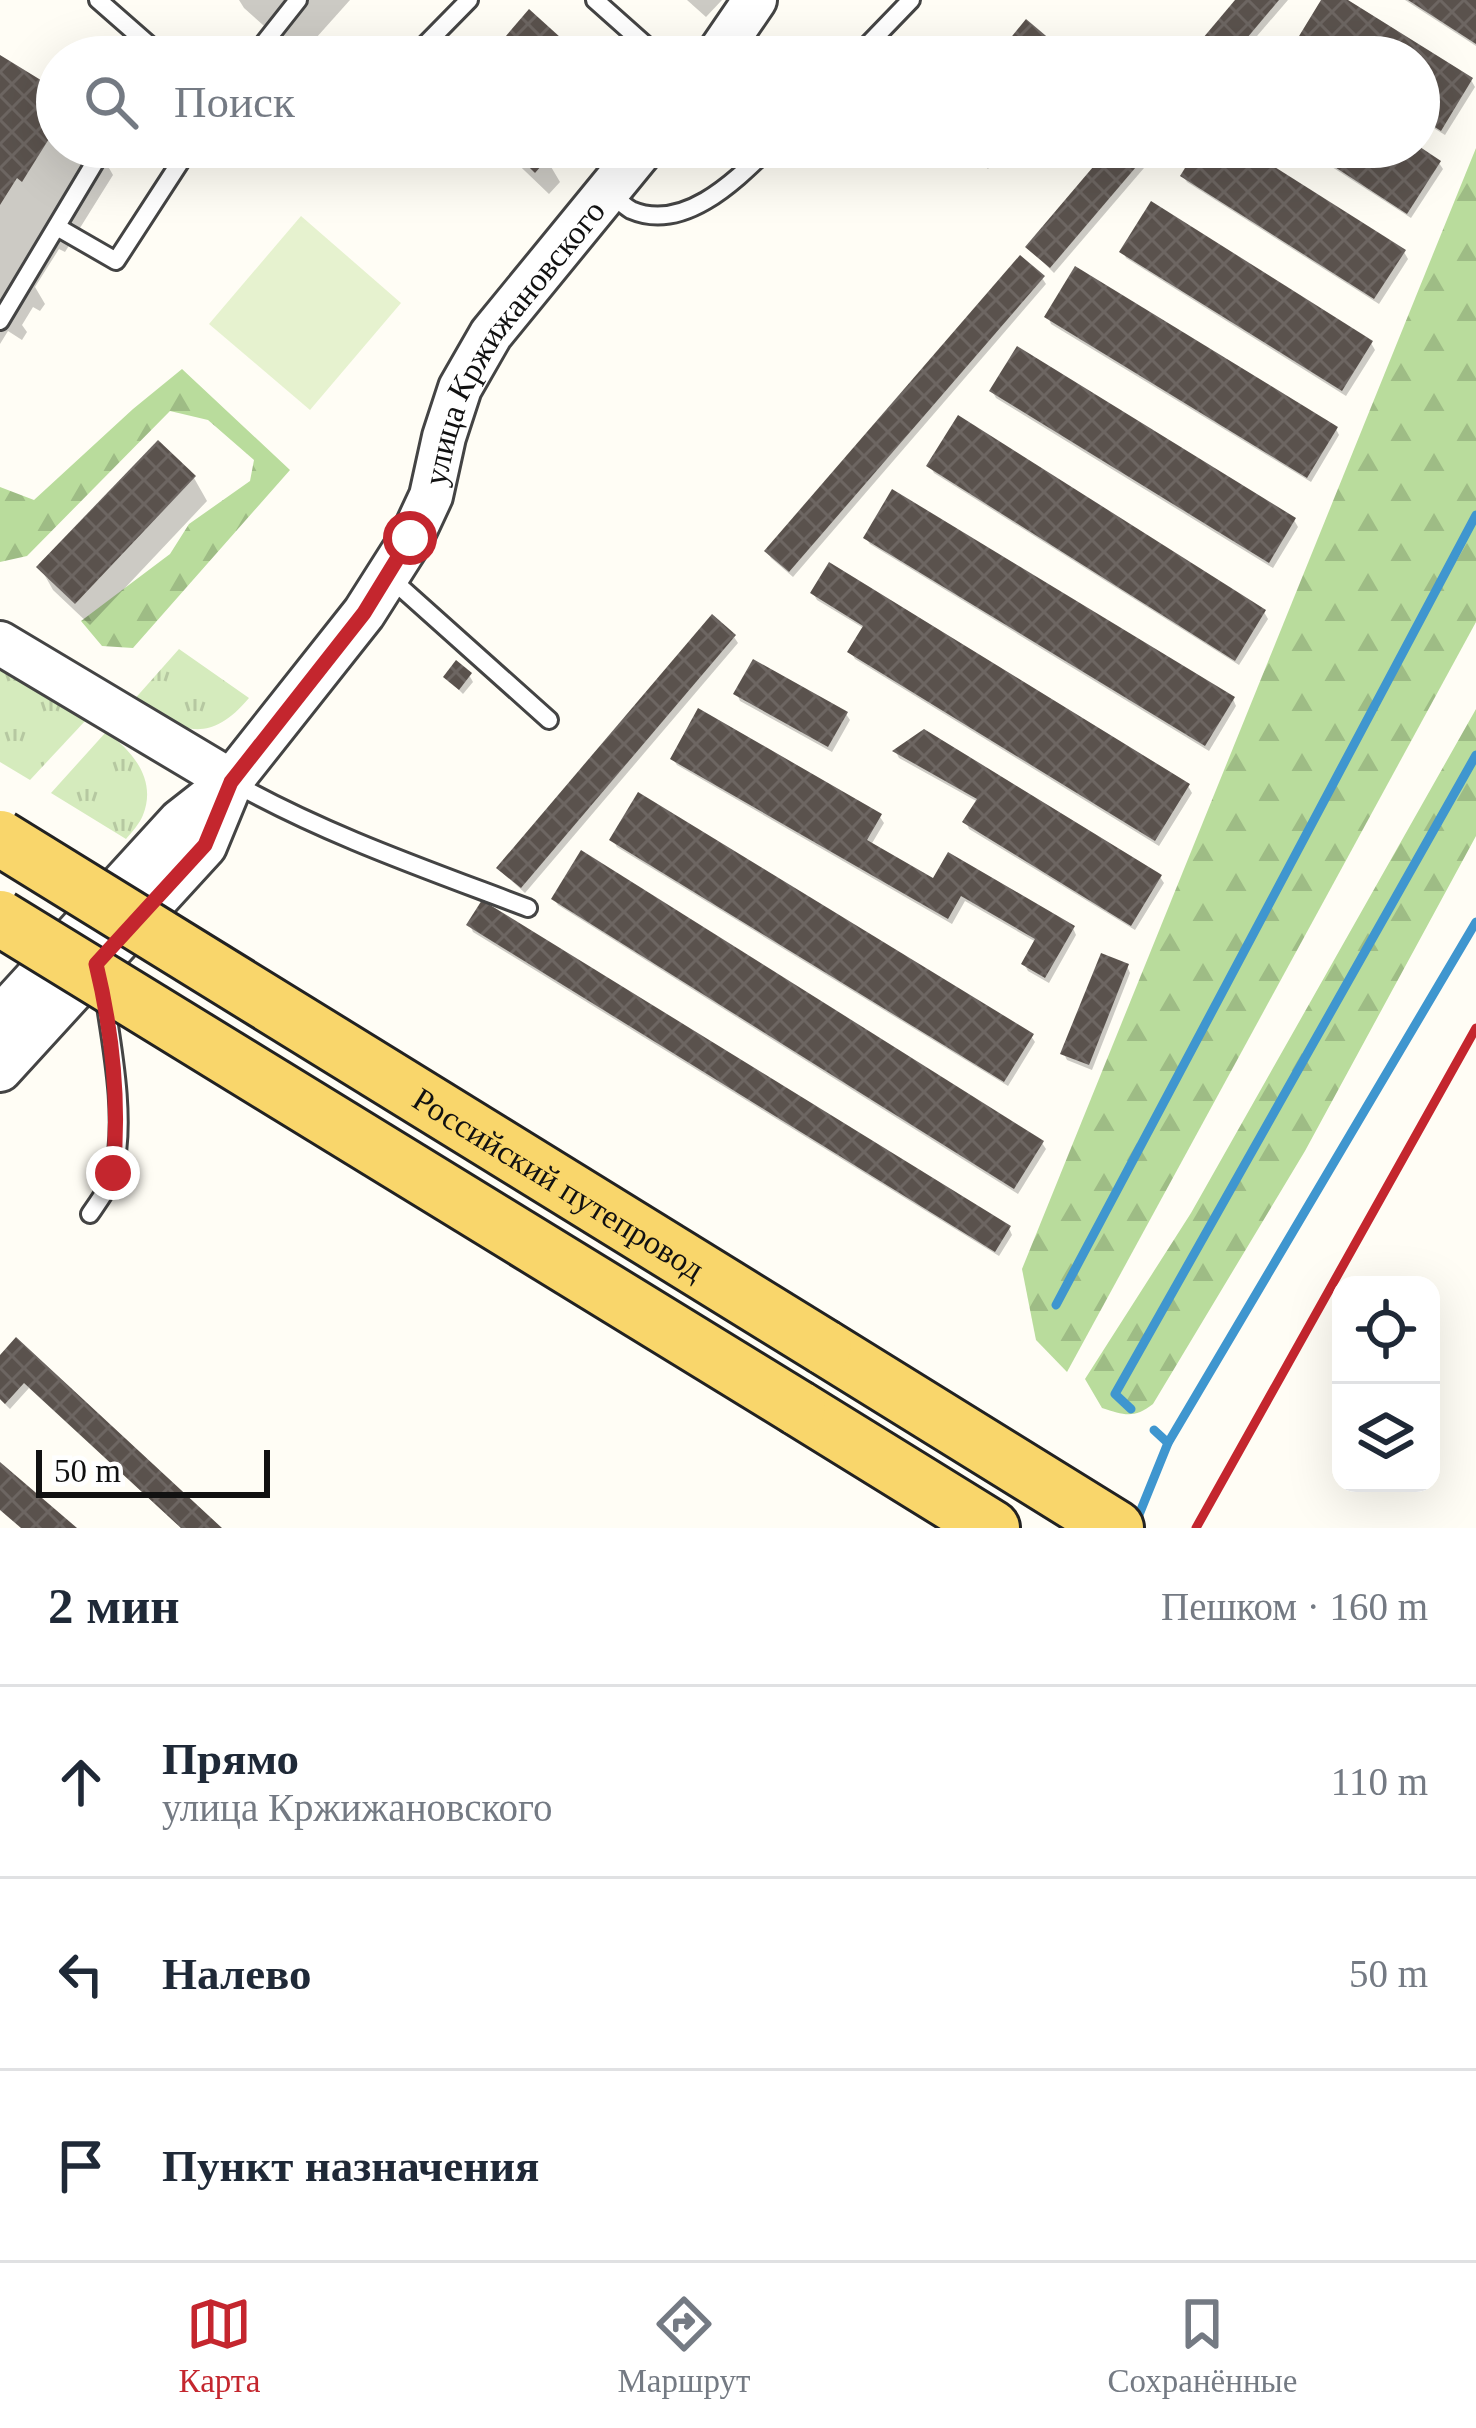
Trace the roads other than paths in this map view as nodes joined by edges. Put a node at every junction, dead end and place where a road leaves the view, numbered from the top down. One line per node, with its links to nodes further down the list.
1 (298, 0): 8 (lane)
2 (469, 0): 9 (lane)
3 (595, 0): 10 (lane)
4 (755, 0): 11 (street)
5 (911, 0): 12 (lane)
6 (106, 2): 7 (lane)
7 (140, 36)
8 (270, 36)
9 (433, 36)
10 (635, 36)
11 (730, 36)
12 (876, 36)
13 (92, 168): 18 (lane)
14 (176, 168): 18 (lane)
15 (627, 168): 17 (street, улица Кржижановского)
16 (745, 168): 17 (lane)
17 (608, 191): 20 (street, улица Кржижановского)
18 (57, 226): 19 (lane)
19 (0, 321)
20 (388, 575): 22 (lane); 23 (street, улица Кржижановского)
21 (0, 643): 23 (street)
22 (549, 720)
23 (231, 782): 25 (lane); 27 (street, улица Кржижановского); 28 (street, улица Кржижановского)
24 (0, 838): 32 (main road, Российский путепровод, bridge)
25 (528, 908)
26 (0, 918): 31 (main road, Российский путепровод, bridge)
27 (96, 964): 29 (street, улица Кржижановского); 30 (lane)
28 (0, 1018)
29 (0, 1070)
30 (90, 1214)
31 (992, 1528)
32 (1116, 1528)

